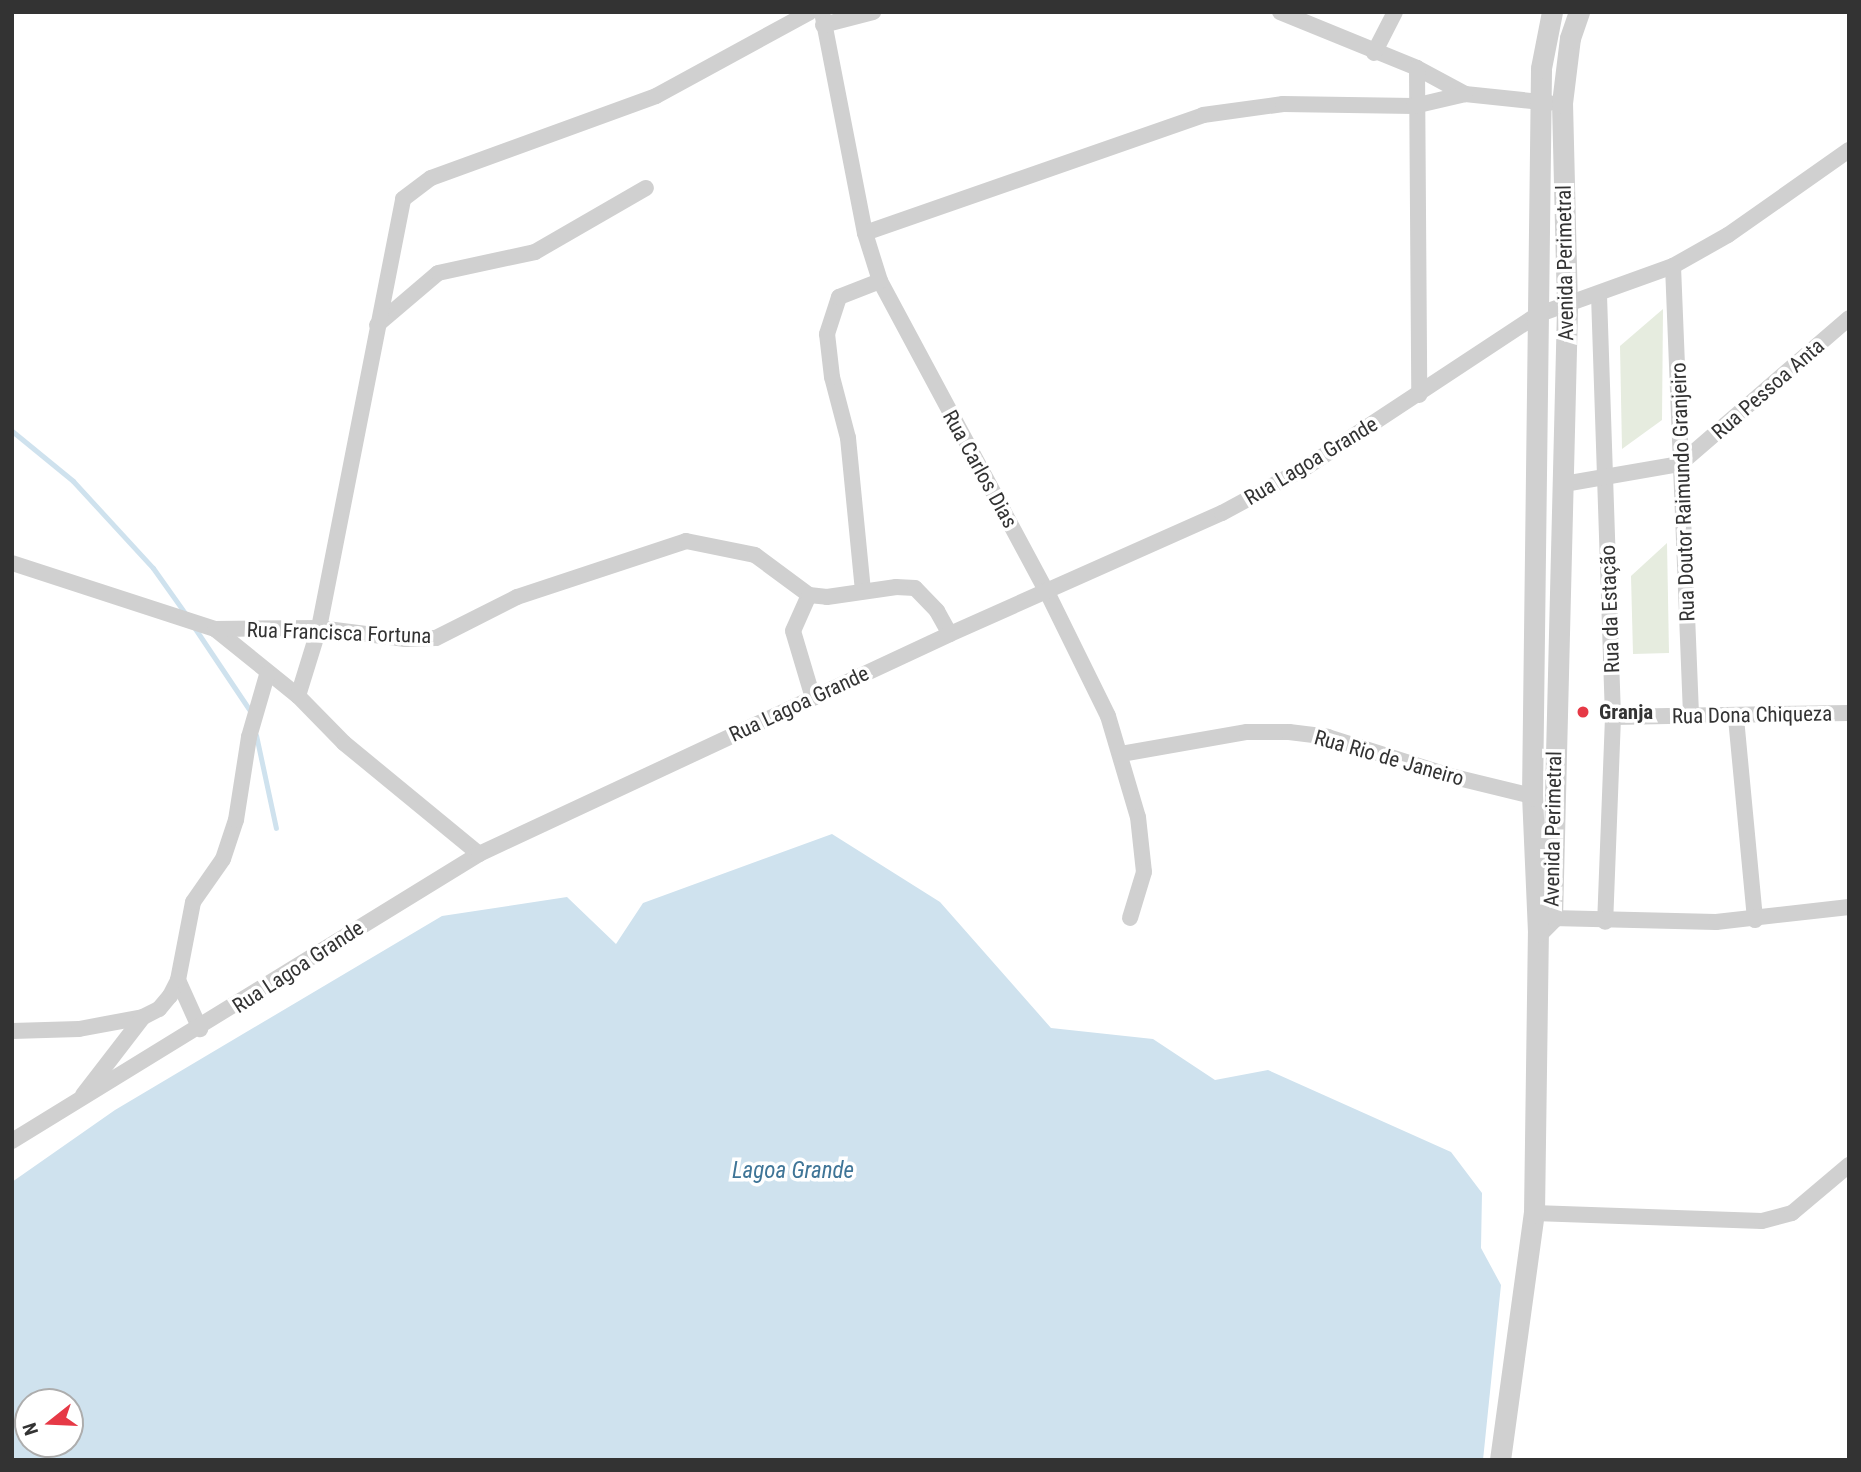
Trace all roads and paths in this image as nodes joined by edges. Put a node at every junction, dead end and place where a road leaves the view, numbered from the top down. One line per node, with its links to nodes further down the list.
1 (810, 12): 23 (street)
2 (873, 12): 7 (street)
3 (1395, 12): 8 (street)
4 (1552, 12): 11 (street, Avenida Perimetral)
5 (1287, 13): 8 (street)
6 (1580, 13): 12 (street, Avenida Perimetral)
7 (823, 19): 16 (street, Rua Carlos Dias)
8 (1374, 52): 9 (street)
9 (1417, 68): 10 (street); 13 (street)
10 (1465, 94): 11 (street); 13 (street)
11 (1540, 103): 12 (street); 21 (street, Avenida Perimetral)
12 (1562, 103): 20 (street, Avenida Perimetral)
13 (1414, 106): 16 (street); 24 (street)
14 (1849, 150): 17 (street, Rua Lagoa Grande)
15 (646, 188): 23 (street)
16 (865, 233): 18 (street, Rua Carlos Dias)
17 (1674, 266): 19 (street, Rua Lagoa Grande); 25 (street, Rua Doutor Raimundo Granjeiro)
18 (880, 281): 29 (street, Rua Carlos Dias); 30 (street)
19 (1598, 295): 20 (street, Rua Lagoa Grande); 26 (street, Rua da Estação)
20 (1567, 307): 21 (street, Rua Lagoa Grande); 27 (street, Avenida Perimetral)
21 (1537, 315): 24 (street, Rua Lagoa Grande); 38 (street, Avenida Perimetral)
22 (1849, 318): 25 (street, Rua Pessoa Anta)
23 (377, 325): 32 (street)
24 (1419, 395): 29 (street, Rua Lagoa Grande)
25 (1680, 464): 26 (street); 41 (street, Rua Doutor Raimundo Granjeiro)
26 (1607, 475): 27 (street); 40 (street, Rua da Estação)
27 (1564, 484): 38 (street, Avenida Perimetral)
28 (12, 563): 33 (street)
29 (1046, 590): 34 (street, Rua Lagoa Grande); 43 (street, Rua Carlos Dias)
30 (863, 591): 31 (street); 34 (street)
31 (809, 595): 32 (street, Rua Francisca Fortuna); 37 (street)
32 (319, 628): 33 (street, Rua Francisca Fortuna); 36 (street)
33 (215, 629): 35 (street)
34 (950, 634): 37 (street, Rua Lagoa Grande)
35 (267, 675): 36 (street); 51 (street)
36 (298, 696): 45 (street)
37 (813, 698): 45 (street, Rua Lagoa Grande)
38 (1544, 711): 44 (street, Avenida Perimetral); 50 (street, Avenida Perimetral)
39 (1849, 713): 42 (street, Rua Dona Chiqueza)
40 (1613, 717): 41 (street, Rua Dona Chiqueza); 49 (street, Rua da Estação)
41 (1691, 718): 42 (street, Rua Dona Chiqueza)
42 (1736, 718): 48 (street)
43 (1121, 754): 44 (street, Rua Rio de Janeiro); 47 (street, Rua Carlos Dias)
44 (1532, 796): 50 (street, Avenida Perimetral)
45 (479, 855): 53 (street, Rua Lagoa Grande)
46 (1849, 907): 48 (street)
47 (1130, 918)
48 (1755, 920): 49 (street)
49 (1605, 922): 50 (street)
50 (1545, 925): 58 (street)
51 (178, 980): 52 (street); 53 (street)
52 (143, 1017): 54 (street); 55 (street)
53 (200, 1029): 55 (street, Rua Lagoa Grande)
54 (12, 1031)
55 (77, 1102): 56 (street, Rua Lagoa Grande)
56 (12, 1140)
57 (1849, 1165): 58 (street)
58 (1534, 1213): 59 (street)
59 (1500, 1460)

